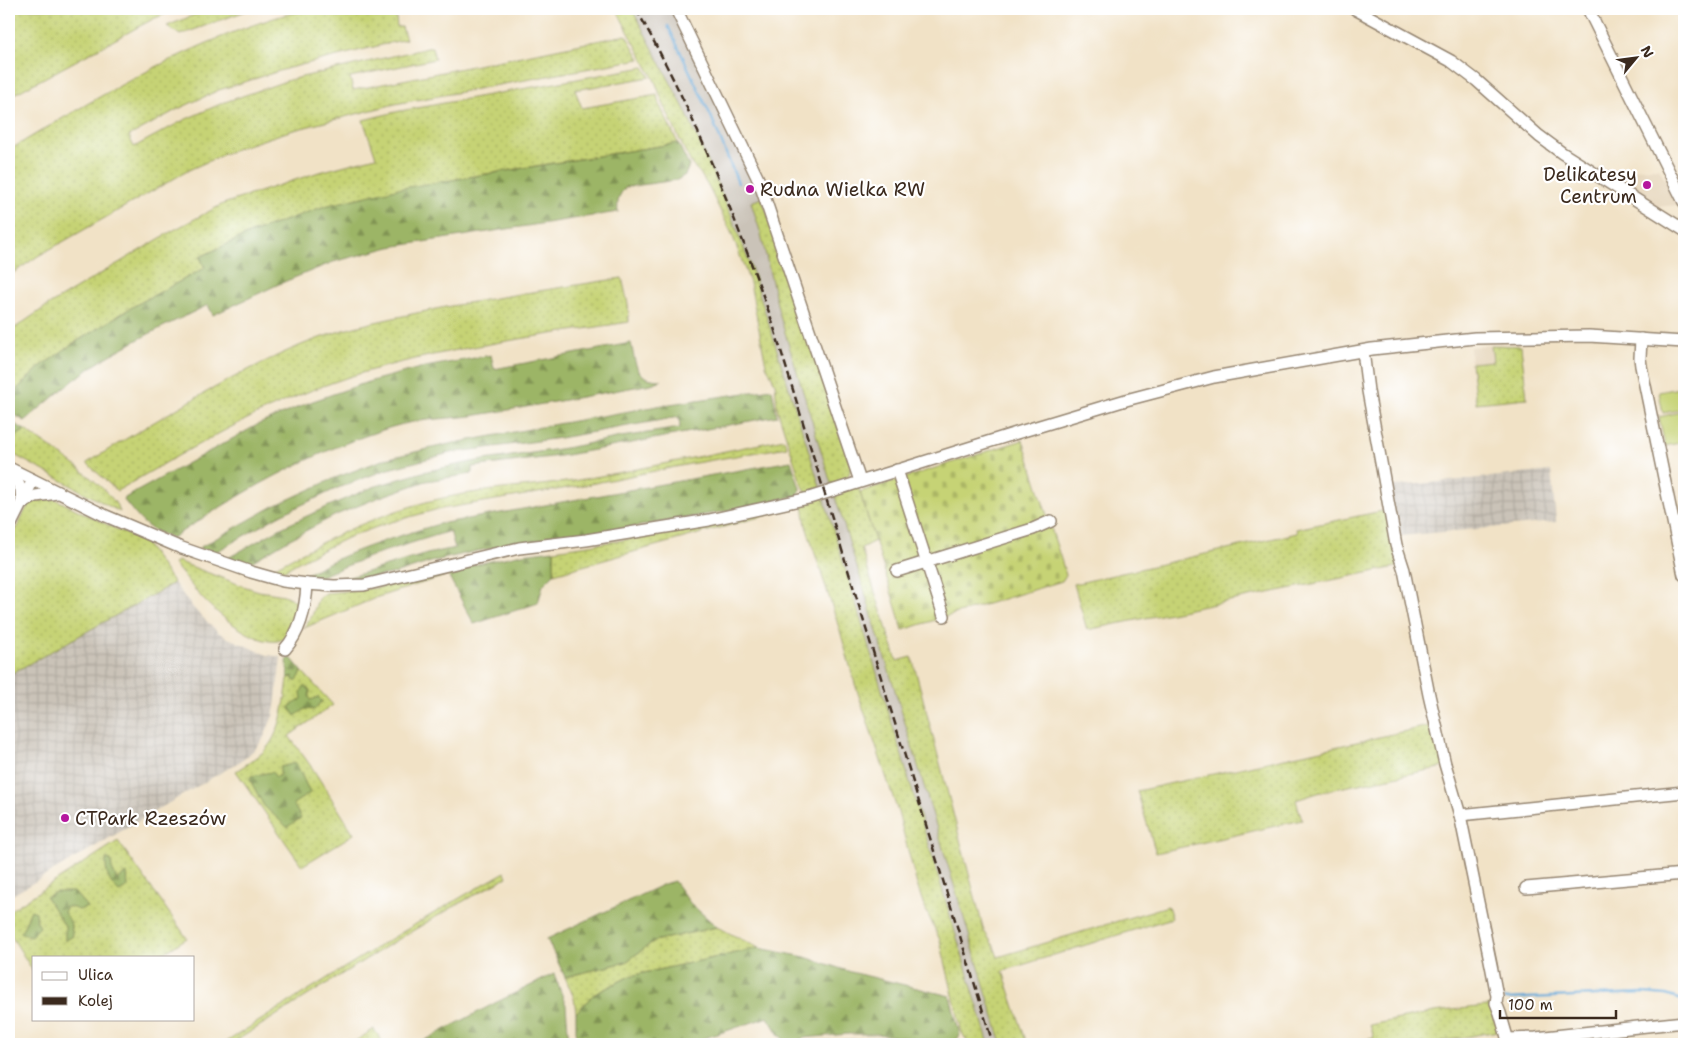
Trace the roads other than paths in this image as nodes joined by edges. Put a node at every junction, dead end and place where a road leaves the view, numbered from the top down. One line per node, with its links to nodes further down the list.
1 (676, 9): 12 (street)
2 (1354, 9): 5 (street)
3 (1588, 9): 4 (street)
4 (1684, 202)
5 (1684, 230)
6 (1641, 339): 7 (street); 8 (street); 19 (street)
7 (1684, 342)
8 (1363, 351): 10 (street); 24 (street)
9 (10, 468): 11 (street); 14 (street)
10 (897, 470): 12 (street); 17 (street)
11 (33, 480): 13 (street); 14 (street)
12 (860, 481): 20 (street)
13 (57, 492): 14 (street); 20 (street)
14 (21, 504): 16 (street)
15 (1051, 520): 17 (street)
16 (9, 528)
17 (927, 562): 18 (street); 21 (street)
18 (897, 571)
19 (1684, 575)
20 (307, 584): 22 (street)
21 (944, 616)
22 (285, 650)
23 (1684, 792): 24 (street)
24 (1460, 815): 28 (street)
25 (1684, 874): 26 (street)
26 (1526, 888)
27 (1684, 1022): 28 (street)
28 (1508, 1042)

